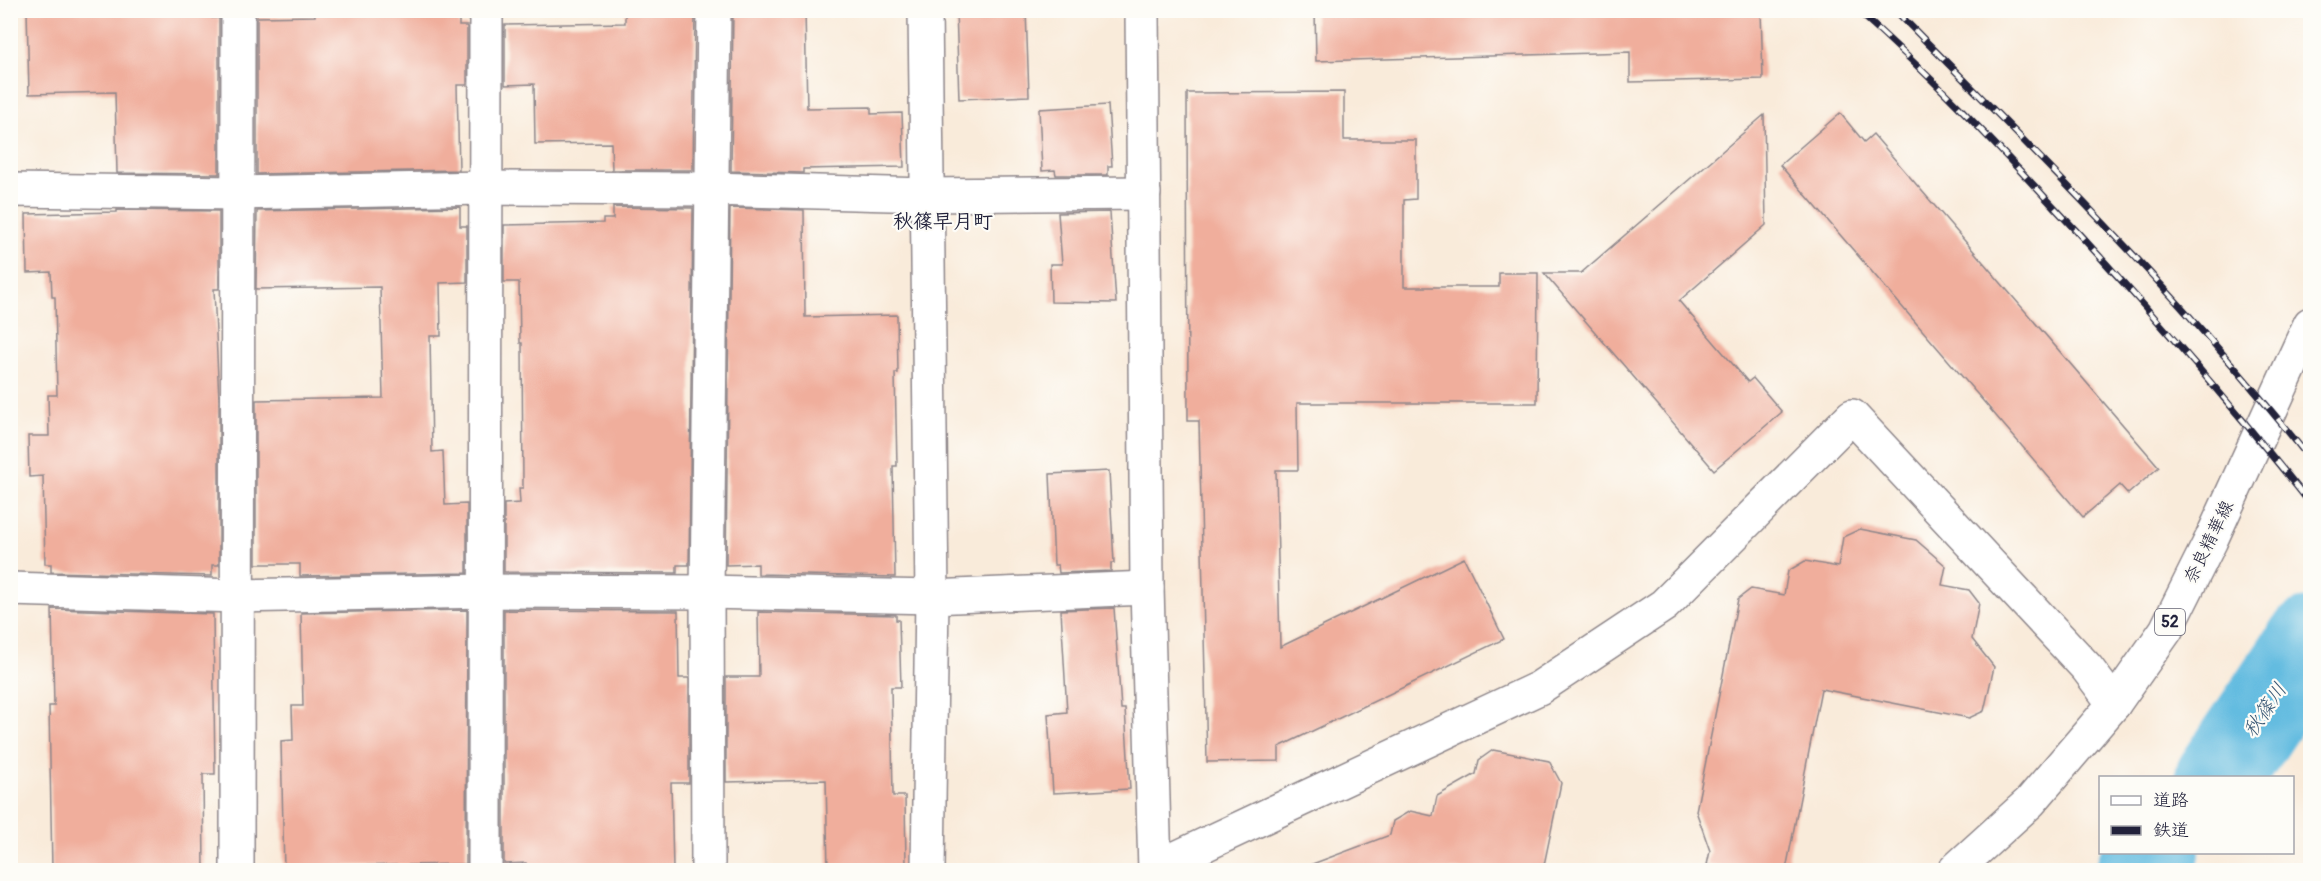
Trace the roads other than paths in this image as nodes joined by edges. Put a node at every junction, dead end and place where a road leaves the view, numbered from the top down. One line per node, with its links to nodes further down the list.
1 (238, 10): 9 (street)
2 (486, 10): 6 (street)
3 (714, 10): 7 (street)
4 (924, 10): 11 (street)
5 (1142, 10): 10 (street)
6 (485, 188): 7 (street); 9 (street); 15 (street)
7 (713, 189): 11 (street); 16 (street)
8 (10, 190): 9 (street)
9 (238, 193): 17 (street)
10 (1144, 193): 11 (street); 13 (street)
11 (926, 195): 18 (street)
12 (2310, 324): 19 (street, 奈良精華線 / 52)
13 (1148, 588): 18 (street); 20 (street)
14 (10, 589): 17 (street)
15 (487, 591): 16 (street); 17 (street); 22 (street)
16 (707, 591): 18 (street); 23 (street)
17 (237, 596): 21 (street)
18 (932, 597): 24 (street)
19 (2114, 704): 20 (street); 25 (street, 奈良精華線 / 52)
20 (1155, 869)
21 (237, 870)
22 (485, 870)
23 (708, 870)
24 (928, 870)
25 (1955, 870)

